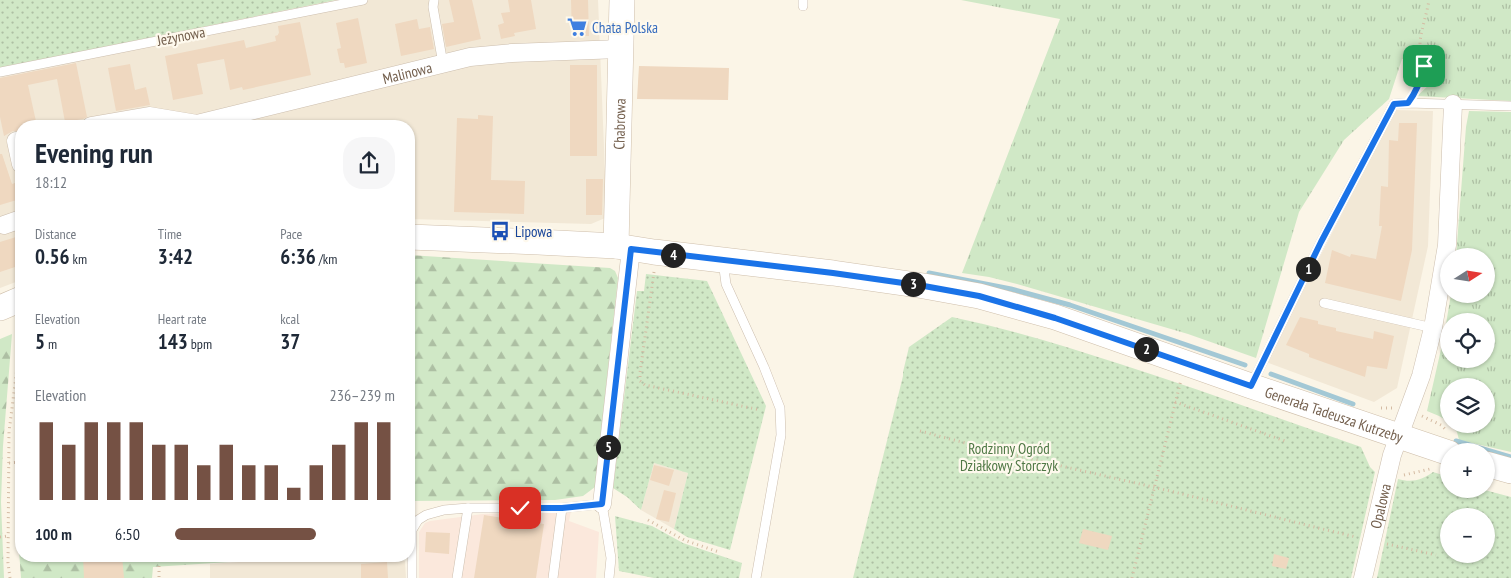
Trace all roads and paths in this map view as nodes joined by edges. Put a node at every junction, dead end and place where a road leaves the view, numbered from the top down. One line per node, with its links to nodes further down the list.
1 (363, 0): 7 (lane, Jeżynowa)
2 (434, 0): 6 (lane)
3 (622, 0): 5 (street, Chabrowa)
4 (1429, 0): 8 (path)
5 (620, 49): 6 (street, Malinowa); 17 (street, Chabrowa)
6 (443, 64): 13 (street, Malinowa)
7 (0, 72)
8 (1408, 103): 9 (lane); 26 (lane)
9 (1453, 104): 10 (lane); 23 (street, Opalowa)
10 (1511, 106)
11 (126, 120): 12 (street, Malinowa)
12 (170, 120)
13 (216, 120)
14 (15, 221): 15 (street)
15 (4, 225)
16 (415, 237): 17 (street)
17 (627, 248): 18 (street, Generała Tadeusza Kutrzeby); 39 (street)
18 (723, 260): 26 (street, Generała Tadeusza Kutrzeby); 57 (lane)
19 (653, 275): 28 (path)
20 (15, 302): 22 (street)
21 (1324, 303): 23 (lane)
22 (0, 308)
23 (1433, 328): 31 (street, Opalowa)
24 (15, 384): 34 (path)
25 (1180, 384): 27 (path)
26 (1251, 386): 31 (street, Generała Tadeusza Kutrzeby)
27 (1176, 402): 32 (path); 38 (path)
28 (760, 410)
29 (1415, 414): 33 (path)
30 (920, 431): 38 (path)
31 (1398, 436): 33 (street, Generała Tadeusza Kutrzeby); 46 (street, Opalowa)
32 (1285, 442)
33 (1448, 442)
34 (9, 462): 35 (path); 44 (path)
35 (15, 462)
36 (1495, 467): 37 (street)
37 (1511, 471)
38 (1154, 488): 46 (path); 58 (path)
39 (602, 504): 41 (lane); 56 (lane)
40 (468, 508): 41 (lane); 43 (lane); 54 (lane)
41 (562, 508): 55 (lane)
42 (648, 520): 47 (path)
43 (415, 525)
44 (8, 536): 45 (path); 51 (path)
45 (0, 537)
46 (1366, 539): 48 (path); 59 (street, Opalowa)
47 (719, 552)
48 (1436, 555)
49 (159, 562): 52 (path)
50 (412, 562): 53 (lane)
51 (10, 578)
52 (159, 578)
53 (412, 578)
54 (457, 578)
55 (552, 578)
56 (609, 578)
57 (756, 578)
58 (1132, 578)
59 (1364, 578)

